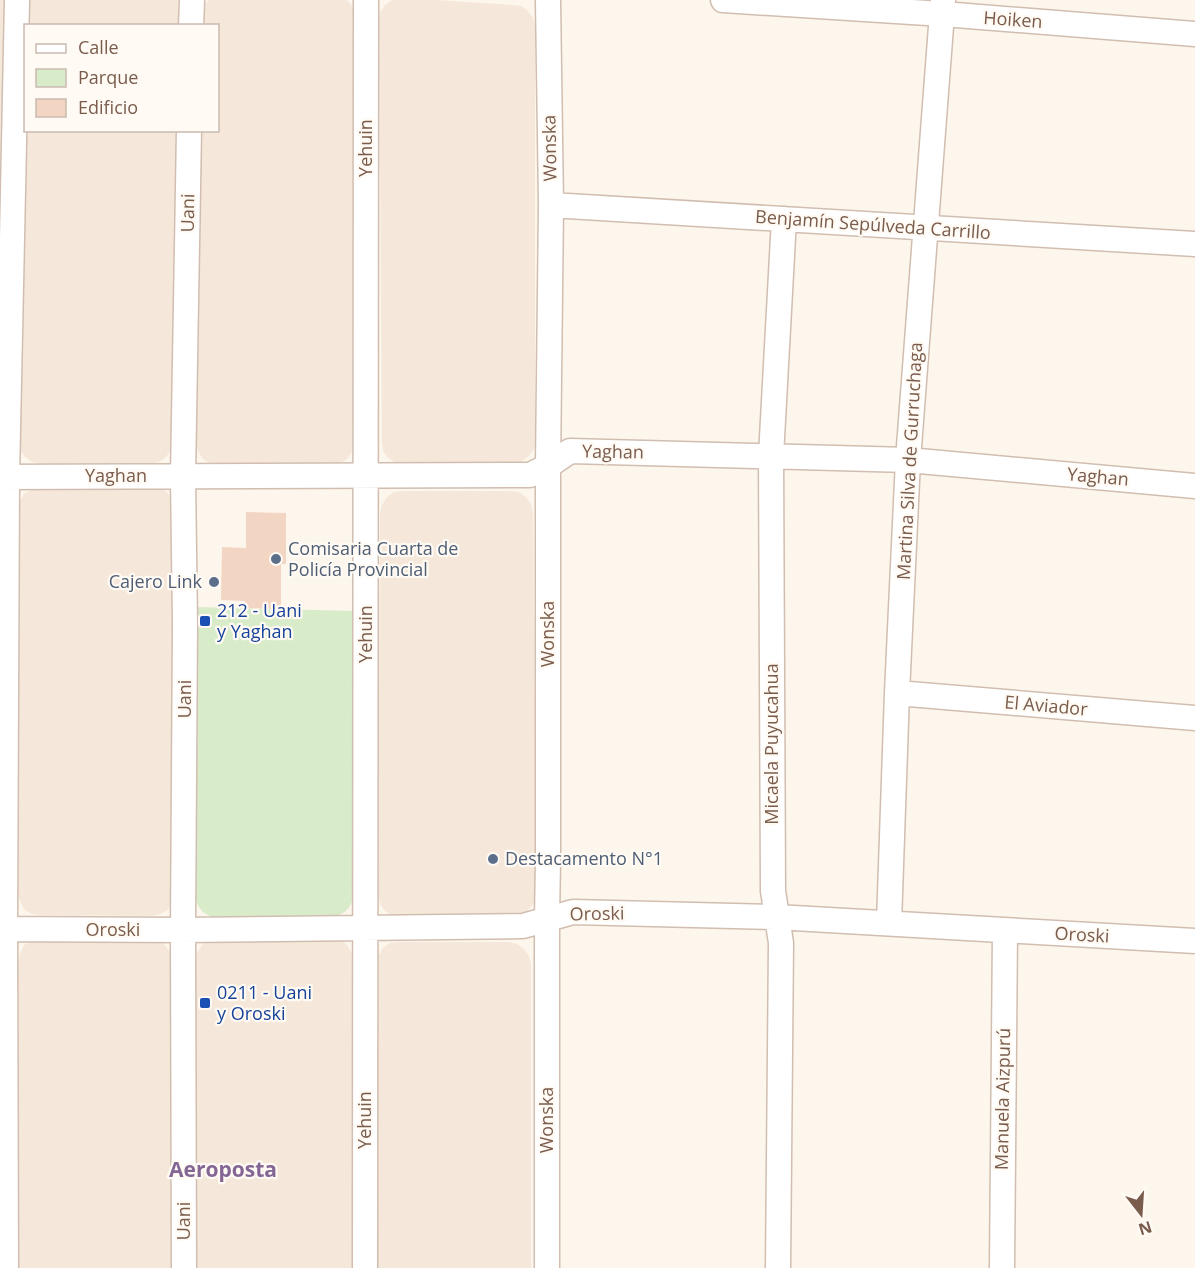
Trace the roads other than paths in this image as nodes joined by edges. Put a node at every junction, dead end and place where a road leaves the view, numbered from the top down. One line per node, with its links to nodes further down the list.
1 (18, 0): 19 (street)
2 (192, 0): 7 (street)
3 (366, 0): 18 (street, Yehuin)
4 (548, 0): 10 (street, Wonska)
5 (723, 0): 6 (street, Hoiken)
6 (943, 7): 8 (street, Hoiken); 12 (street, Martina Silva de Gurruchaga)
7 (191, 24)
8 (1195, 34)
9 (189, 132): 17 (street, Uani)
10 (551, 205): 11 (street, Benjamín Sepúlveda Carrillo); 16 (street, Wonska)
11 (784, 219): 12 (street, Benjamín Sepúlveda Carrillo); 14 (street, Micaela Puyucahua)
12 (925, 229): 13 (street, Benjamín Sepúlveda Carrillo); 15 (street, Martina Silva de Gurruchaga)
13 (1195, 244)
14 (771, 456): 15 (street, Yaghan); 16 (street, Yaghan); 23 (street, Micaela Puyucahua)
15 (908, 460): 20 (street, Yaghan); 21 (street, Martina Silva de Gurruchaga)
16 (548, 466): 18 (street, Yaghan); 24 (street, Wonska)
17 (183, 476): 18 (street, Yaghan); 19 (street, Yaghan); 28 (street, Uani)
18 (366, 476): 26 (street, Yehuin)
19 (3, 477): 27 (street)
20 (1195, 486)
21 (897, 693): 22 (street, El Aviador); 25 (street, Martina Silva de Gurruchaga)
22 (1195, 718)
23 (776, 917): 24 (street, Oroski); 25 (street, Oroski); 35 (street, Micaela Puyucahua)
24 (547, 918): 26 (street, Oroski); 34 (street, Wonska)
25 (889, 923): 29 (street, Oroski)
26 (365, 928): 28 (street, Oroski); 33 (street, Yehuin)
27 (2, 929): 28 (street, Oroski); 31 (street)
28 (183, 930): 32 (street, Uani)
29 (1005, 931): 30 (street, Oroski); 36 (street, Manuela Aizpurú)
30 (1195, 941)
31 (6, 1268)
32 (184, 1268)
33 (365, 1268)
34 (547, 1268)
35 (778, 1268)
36 (1002, 1268)

